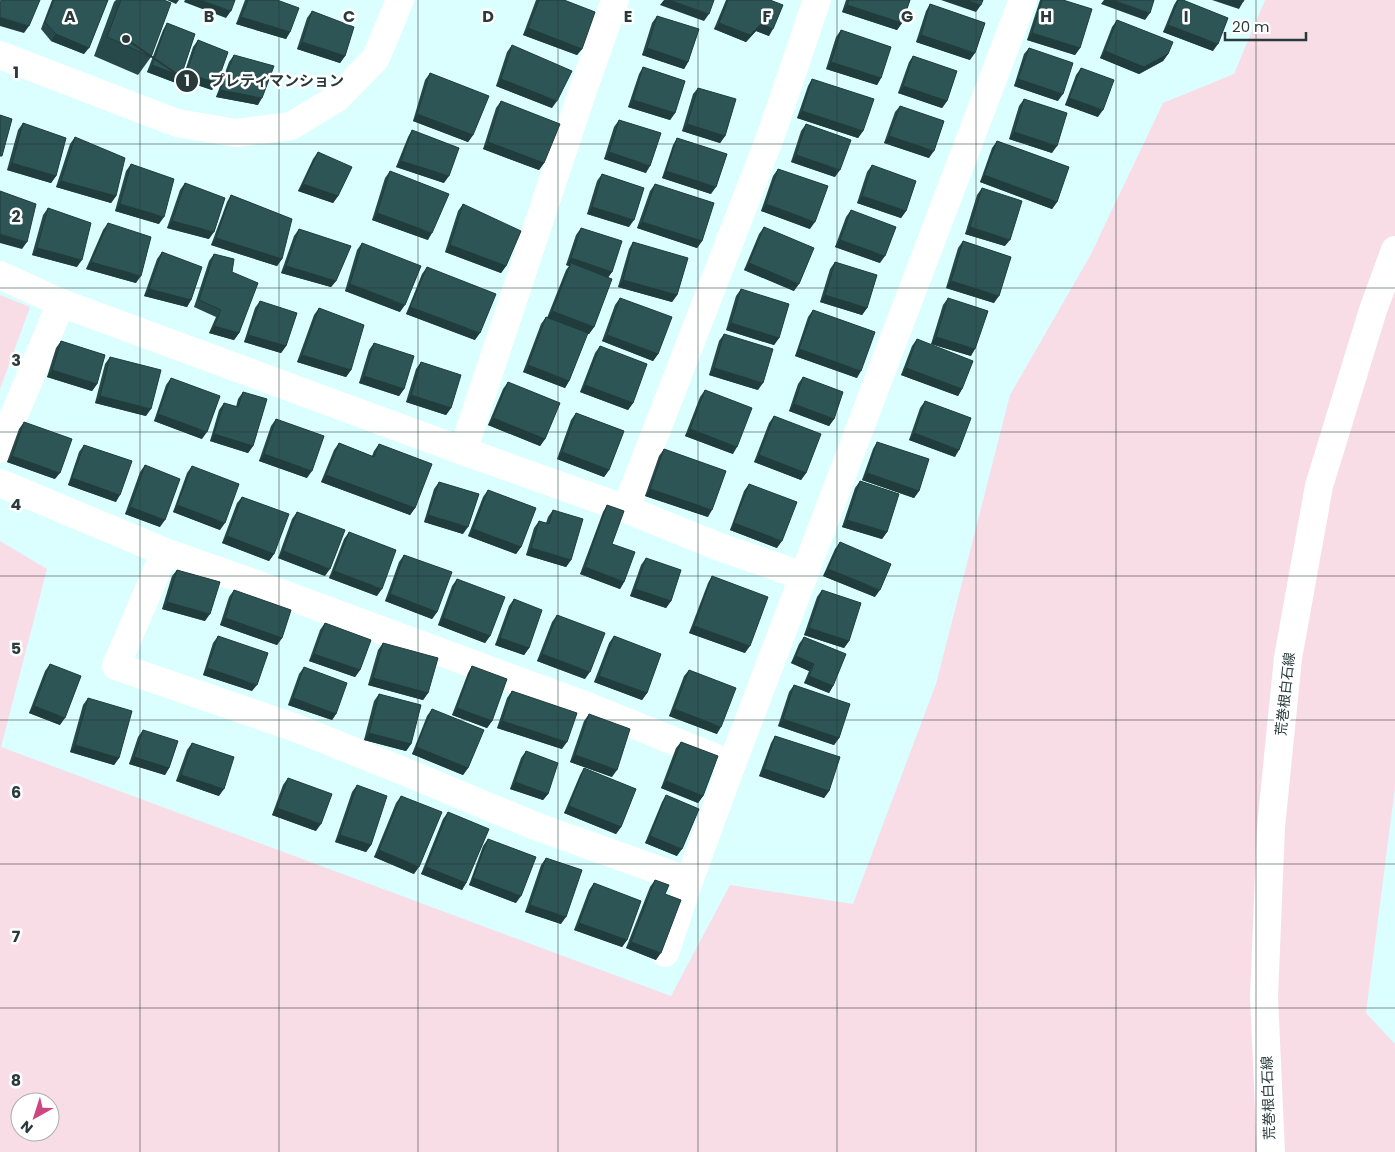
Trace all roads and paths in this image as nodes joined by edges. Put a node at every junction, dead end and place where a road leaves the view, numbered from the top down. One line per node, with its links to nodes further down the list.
1 (400, 0): 5 (street)
2 (615, 0): 10 (street)
3 (817, 0): 12 (street)
4 (1023, 0): 14 (street)
5 (0, 55)
6 (1395, 250): 18 (street, 荒巻根白石線)
7 (0, 275): 8 (street)
8 (61, 303): 9 (street); 10 (street)
9 (0, 449)
10 (463, 451): 12 (street)
11 (0, 483): 13 (street)
12 (626, 509): 14 (street)
13 (164, 552): 15 (street); 16 (street)
14 (803, 576): 15 (street)
15 (732, 764): 16 (street)
16 (688, 881): 17 (street)
17 (665, 953)
18 (1271, 1152)

